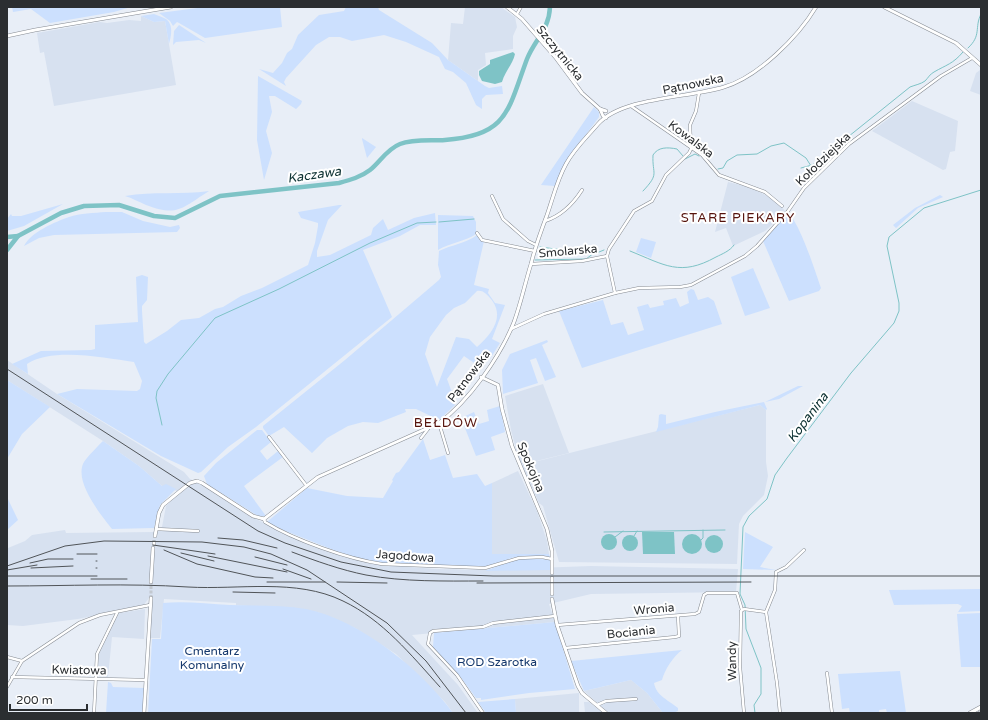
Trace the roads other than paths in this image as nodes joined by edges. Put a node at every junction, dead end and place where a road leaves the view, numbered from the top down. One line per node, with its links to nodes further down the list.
1 (171, 7): 7 (street)
2 (507, 7): 6 (street, Szczytnicka)
3 (521, 7): 6 (street)
4 (816, 7): 10 (street, Pątnowska)
5 (884, 7): 8 (street)
6 (517, 14): 12 (street, Szczytnicka)
7 (7, 36)
8 (972, 58): 9 (street); 28 (street, Kołodziejska)
9 (981, 65)
10 (699, 93): 11 (street, Pątnowska); 18 (street)
11 (630, 106): 14 (street, Pątnowska); 18 (street, Kowalska)
12 (600, 108): 13 (street, Szczytnicka); 15 (street)
13 (606, 111): 14 (street, Pątnowska); 15 (street); 16 (street)
14 (615, 111): 16 (street, Pątnowska)
15 (602, 114): 16 (street); 17 (street, Pątnowska)
16 (607, 117): 17 (street, Pątnowska)
17 (600, 122): 22 (street, Pątnowska)
18 (691, 149): 21 (street, Kowalska); 26 (street)
19 (582, 190): 22 (street)
20 (492, 196): 24 (street)
21 (782, 206)
22 (545, 221): 24 (street, Pątnowska)
23 (477, 233): 25 (street)
24 (536, 245): 25 (street, Pątnowska)
25 (535, 250): 27 (street, Pątnowska)
26 (606, 256): 27 (street, Smolarska); 28 (street)
27 (531, 264): 29 (street, Pątnowska)
28 (615, 293): 29 (street, Kołodziejska)
29 (511, 329): 30 (street, Pątnowska)
30 (481, 377): 31 (street, Pątnowska); 43 (street, Spokojna)
31 (439, 423): 32 (street, Pątnowska); 35 (street)
32 (428, 428): 34 (street); 36 (street, Pątnowska)
33 (269, 437): 36 (street)
34 (421, 438)
35 (448, 453)
36 (306, 485): 37 (street, Pątnowska)
37 (264, 519): 38 (street); 43 (street, Jagodowa)
38 (156, 529): 39 (street); 40 (street)
39 (198, 531)
40 (155, 536)
41 (154, 544): 46 (street)
42 (804, 550): 54 (street)
43 (552, 559): 44 (street, Spokojna)
44 (552, 573)
45 (552, 578): 48 (street)
46 (151, 582)
47 (737, 593): 52 (street, Wandy); 56 (street, Wronia)
48 (552, 594)
49 (151, 598): 51 (street)
50 (552, 599): 55 (street)
51 (150, 605): 53 (street); 64 (street)
52 (743, 609): 54 (street); 73 (street, Wandy)
53 (118, 612): 60 (street); 63 (street)
54 (766, 612): 74 (street)
55 (555, 616): 57 (street); 71 (street)
56 (678, 616): 57 (street, Wronia); 58 (street, Bociania)
57 (557, 625): 58 (street)
58 (565, 648): 67 (street)
59 (7, 657): 60 (street)
60 (22, 661): 62 (street)
61 (827, 673): 75 (street)
62 (12, 678): 63 (street, Kwiatowa); 65 (street)
63 (95, 679): 64 (street, Kwiatowa); 69 (street)
64 (146, 680): 70 (street)
65 (7, 687)
66 (636, 699): 67 (street)
67 (597, 705): 72 (street)
68 (981, 707): 76 (main road)
69 (94, 713)
70 (144, 713)
71 (483, 713)
72 (606, 713)
73 (744, 713)
74 (780, 713)
75 (832, 713)
76 (970, 713)

